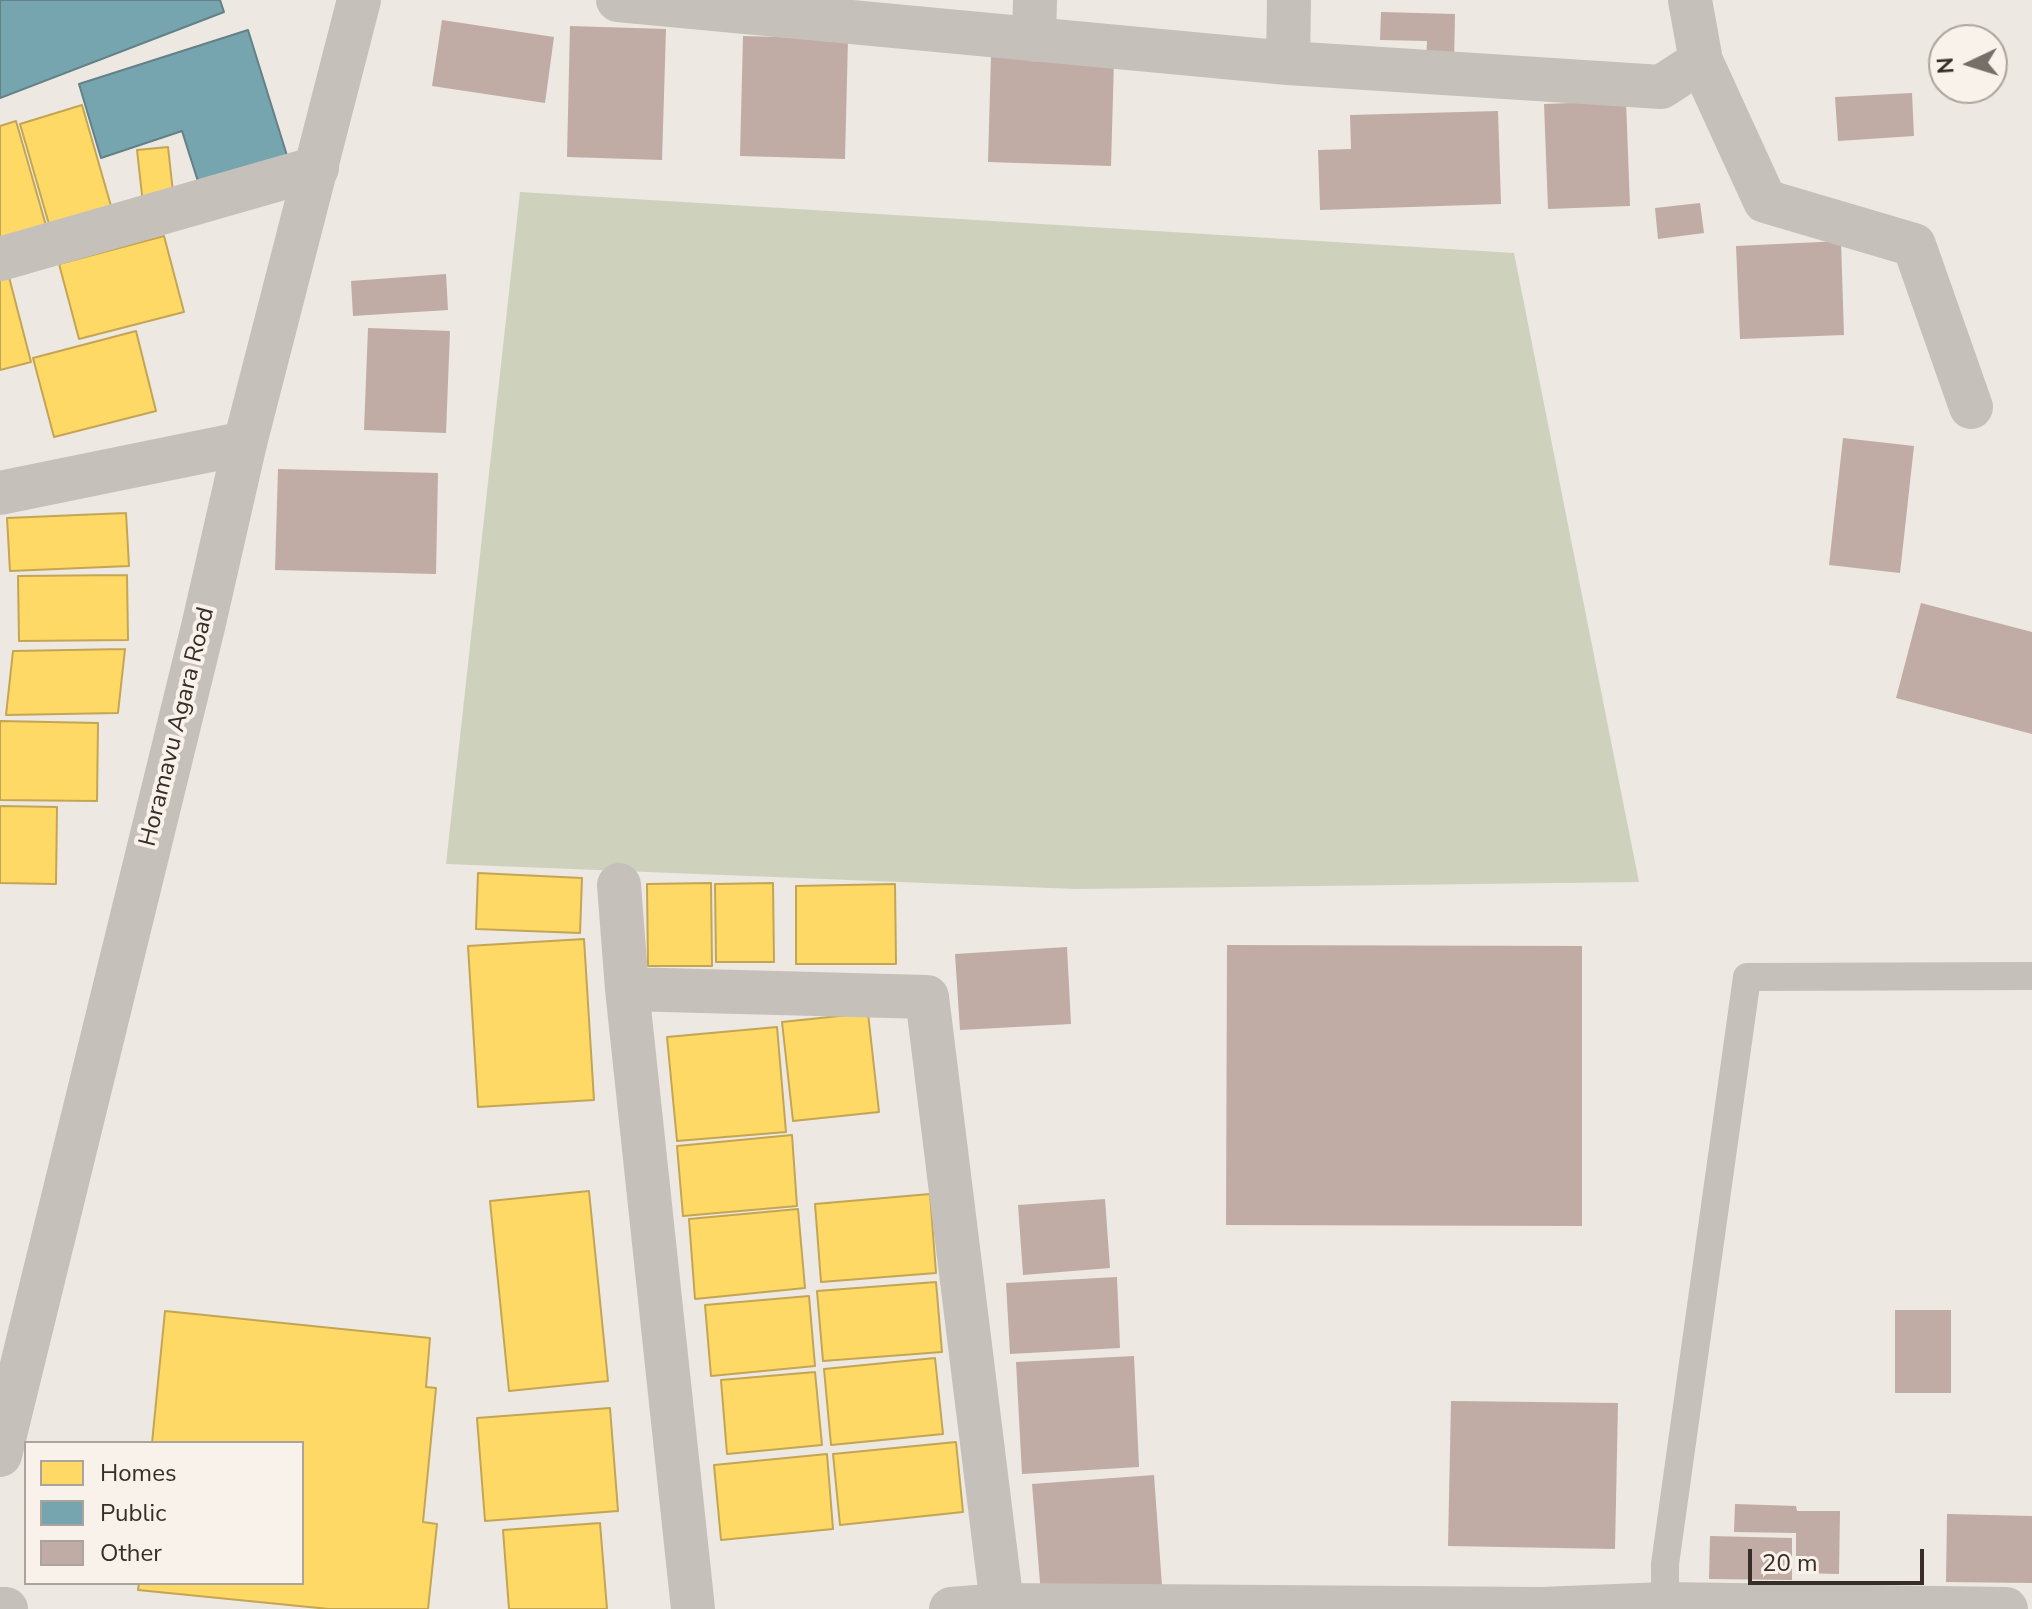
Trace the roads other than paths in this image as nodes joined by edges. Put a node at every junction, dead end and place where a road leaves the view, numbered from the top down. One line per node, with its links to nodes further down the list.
1 (359, 0): 9 (street, Horamavu Agara Road)
2 (618, 0): 5 (street)
3 (1289, 0): 8 (street)
4 (1690, 0): 7 (street)
5 (757, 7): 6 (street)
6 (1034, 20): 8 (street)
7 (1701, 61): 8 (street); 11 (street)
8 (1288, 63)
9 (317, 168): 10 (street); 12 (street, Horamavu Agara Road)
10 (0, 259)
11 (1971, 407)
12 (245, 443): 13 (street); 17 (street, Horamavu Agara Road)
13 (0, 493)
14 (619, 885): 16 (street)
15 (2032, 976): 18 (lane)
16 (627, 989): 19 (street); 21 (street)
17 (0, 1455)
18 (1665, 1604): 19 (street); 20 (street)
19 (1002, 1605): 22 (street)
20 (1981, 1608)
21 (693, 1609)
22 (951, 1609)

